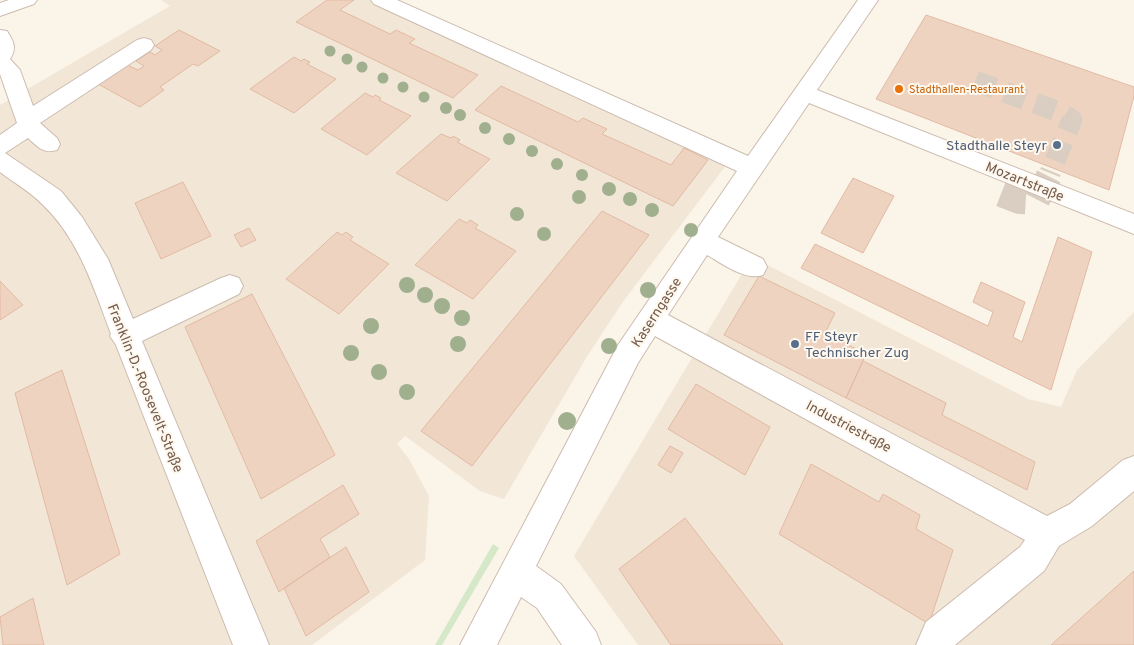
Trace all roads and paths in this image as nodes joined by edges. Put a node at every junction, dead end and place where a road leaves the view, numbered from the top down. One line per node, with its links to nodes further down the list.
1 (27, 0): 4 (street)
2 (868, 0): 9 (street, Kaserngasse)
3 (378, 9): 14 (street)
4 (0, 10)
5 (0, 36): 7 (street)
6 (144, 45): 10 (street)
7 (0, 58)
8 (0, 62): 10 (street)
9 (805, 93): 14 (street, Kaserngasse); 15 (street, Mozartstraße)
10 (28, 123): 11 (street); 12 (street)
11 (49, 144)
12 (0, 146)
13 (0, 160): 20 (street, Franklin-D.-Roosevelt-Straße)
14 (753, 168): 16 (street, Kaserngasse)
15 (1134, 224)
16 (702, 241): 17 (street); 19 (street, Kaserngasse)
17 (754, 267)
18 (230, 286): 20 (street)
19 (650, 319): 22 (street, Industriestraße); 23 (street, Kaserngasse)
20 (124, 336): 24 (street, Franklin-D.-Roosevelt-Straße)
21 (1134, 471): 22 (street)
22 (1047, 534): 27 (street)
23 (516, 572): 25 (street, Kaserngasse); 26 (street)
24 (251, 645)
25 (478, 645)
26 (582, 645)
27 (934, 645)

